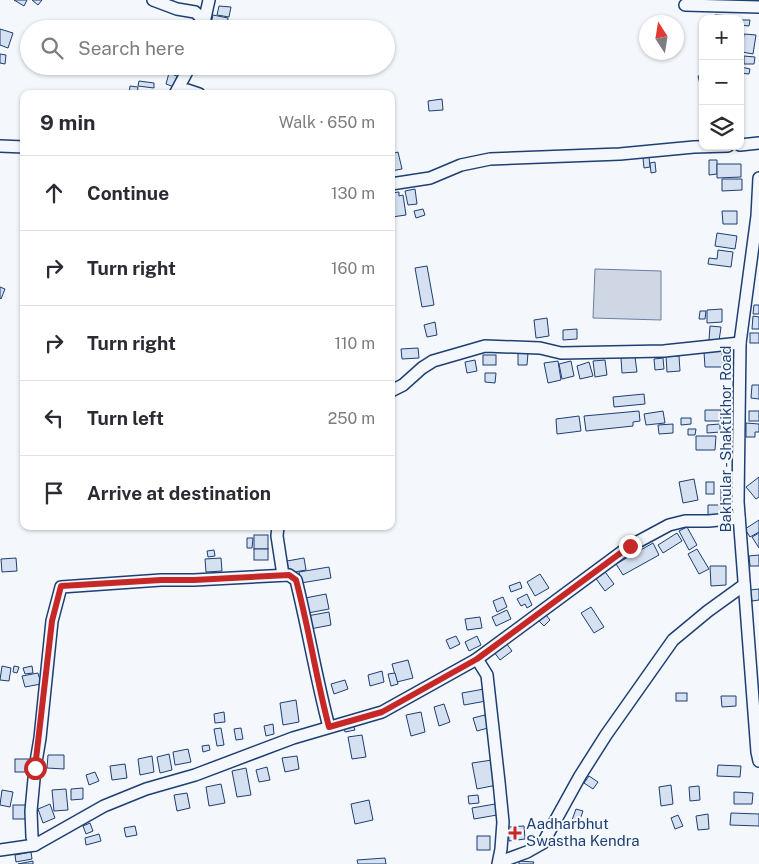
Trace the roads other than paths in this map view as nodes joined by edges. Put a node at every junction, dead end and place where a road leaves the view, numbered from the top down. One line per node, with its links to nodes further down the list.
1 (153, 0): 5 (street)
2 (210, 0): 6 (street)
3 (685, 5): 4 (street)
4 (759, 7)
5 (201, 20)
6 (205, 20)
7 (185, 75): 8 (street)
8 (177, 90)
9 (759, 143): 10 (street)
10 (744, 145)
11 (0, 146): 12 (street)
12 (20, 146)
13 (699, 148): 15 (street)
14 (759, 178): 16 (street, Bakhular - Shaktikhor Road)
15 (395, 183)
16 (740, 343): 17 (street); 18 (street, Bakhular - Shaktikhor Road)
17 (395, 390)
18 (739, 518): 21 (street, Bakhular - Shaktikhor Road); 22 (street)
19 (278, 530): 20 (street)
20 (283, 576): 24 (street); 26 (street)
21 (744, 585): 23 (street, Bakhular - Shaktikhor Road); 29 (street)
22 (477, 659): 24 (street); 28 (street)
23 (756, 708): 25 (street, Bakhular - Shaktikhor Road)
24 (329, 727): 26 (street)
25 (759, 761)
26 (35, 845): 27 (street)
27 (0, 850)
28 (498, 864)
29 (504, 864)

